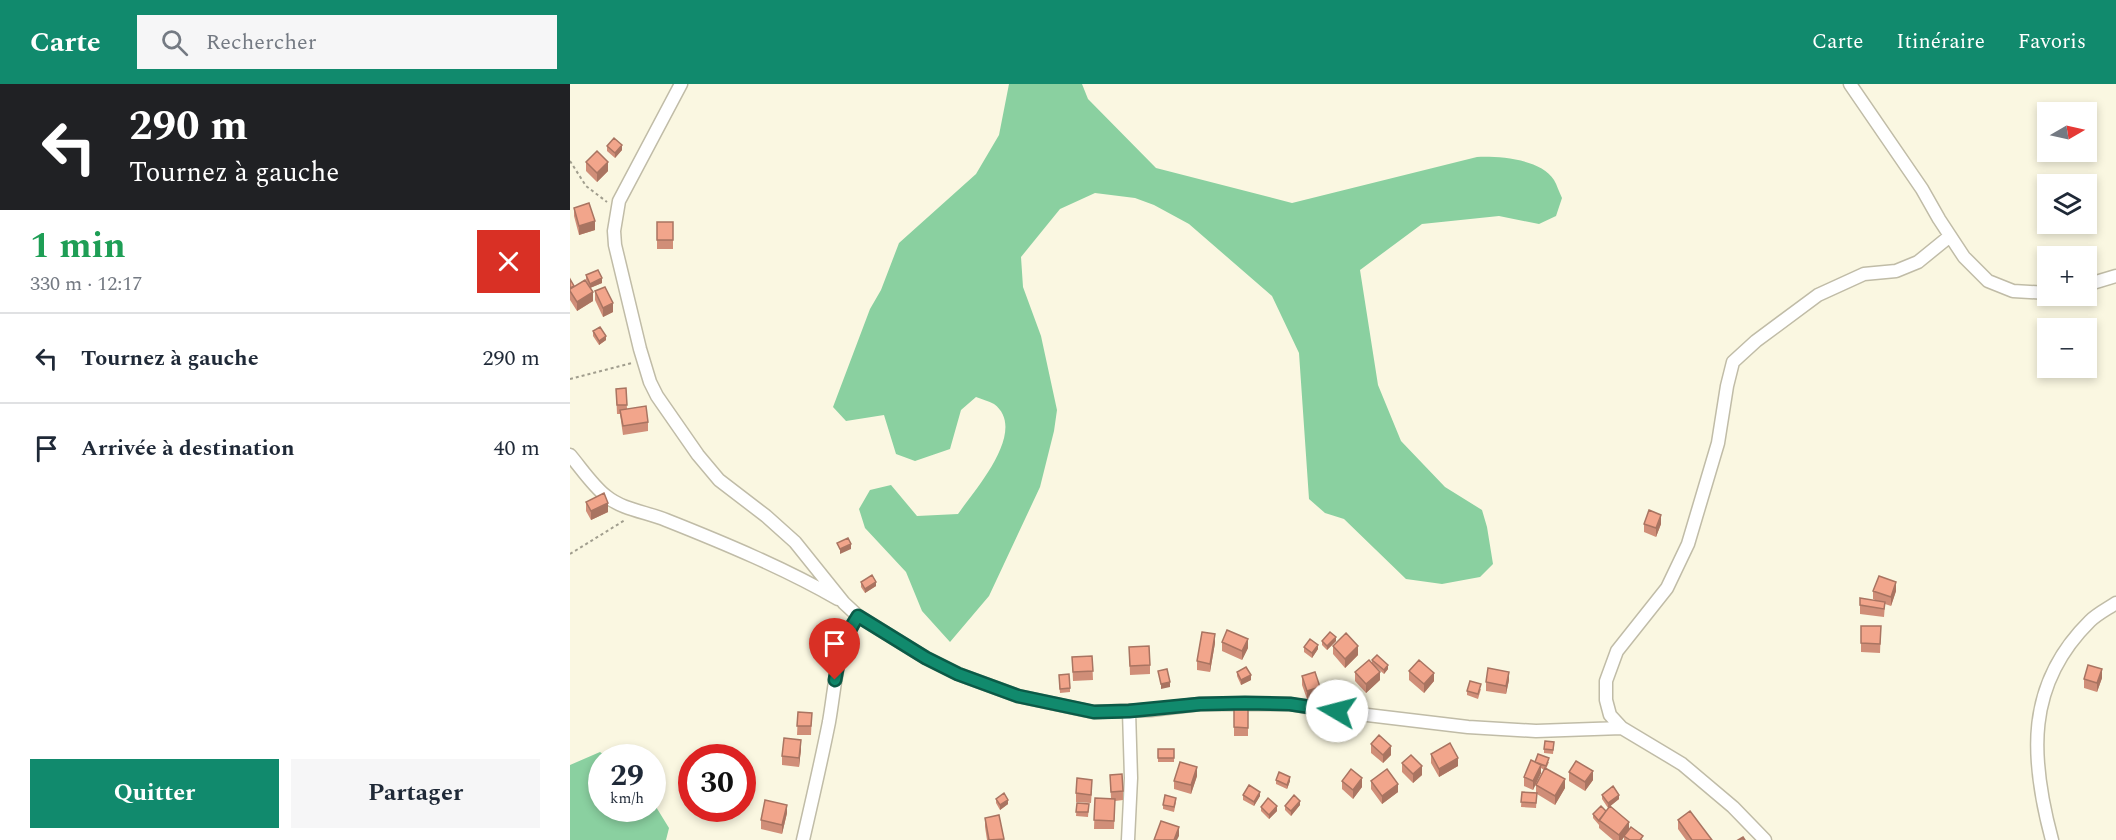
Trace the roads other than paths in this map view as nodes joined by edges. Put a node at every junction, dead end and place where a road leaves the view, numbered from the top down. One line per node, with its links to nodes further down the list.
1 (681, 84): 8 (street)
2 (1850, 84): 3 (street)
3 (1950, 236): 6 (street); 12 (street)
4 (2116, 276): 5 (street)
5 (2097, 282)
6 (2037, 292)
7 (570, 455): 8 (street)
8 (844, 603): 10 (street)
9 (2116, 603): 16 (street)
10 (858, 616): 11 (street); 13 (street)
11 (1129, 711): 12 (street); 14 (street)
12 (1622, 728): 15 (street)
13 (803, 840)
14 (1128, 840)
15 (1765, 840)
16 (2052, 840)

